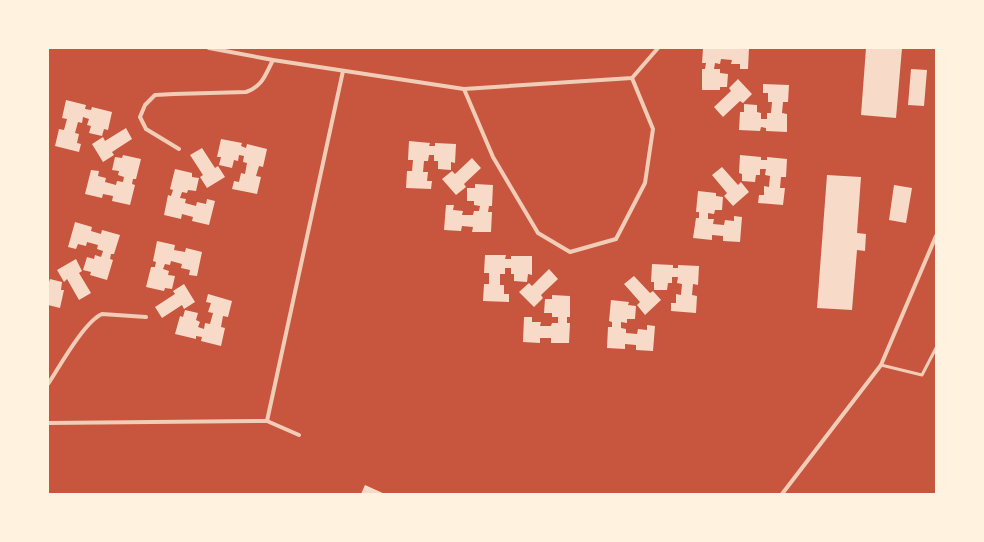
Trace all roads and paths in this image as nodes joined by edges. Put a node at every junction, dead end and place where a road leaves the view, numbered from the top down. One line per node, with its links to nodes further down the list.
1 (209, 48): 3 (street)
2 (658, 48): 5 (street)
3 (273, 60): 4 (street); 7 (street)
4 (343, 71): 6 (street); 13 (street)
5 (632, 78): 6 (street); 6 (street)
6 (464, 89)
7 (179, 149)
8 (936, 236): 11 (street)
9 (146, 317): 12 (street)
10 (936, 348): 11 (lane)
11 (881, 365): 16 (street)
12 (48, 384)
13 (267, 421): 14 (street); 15 (street)
14 (48, 423)
15 (299, 435)
16 (782, 494)

